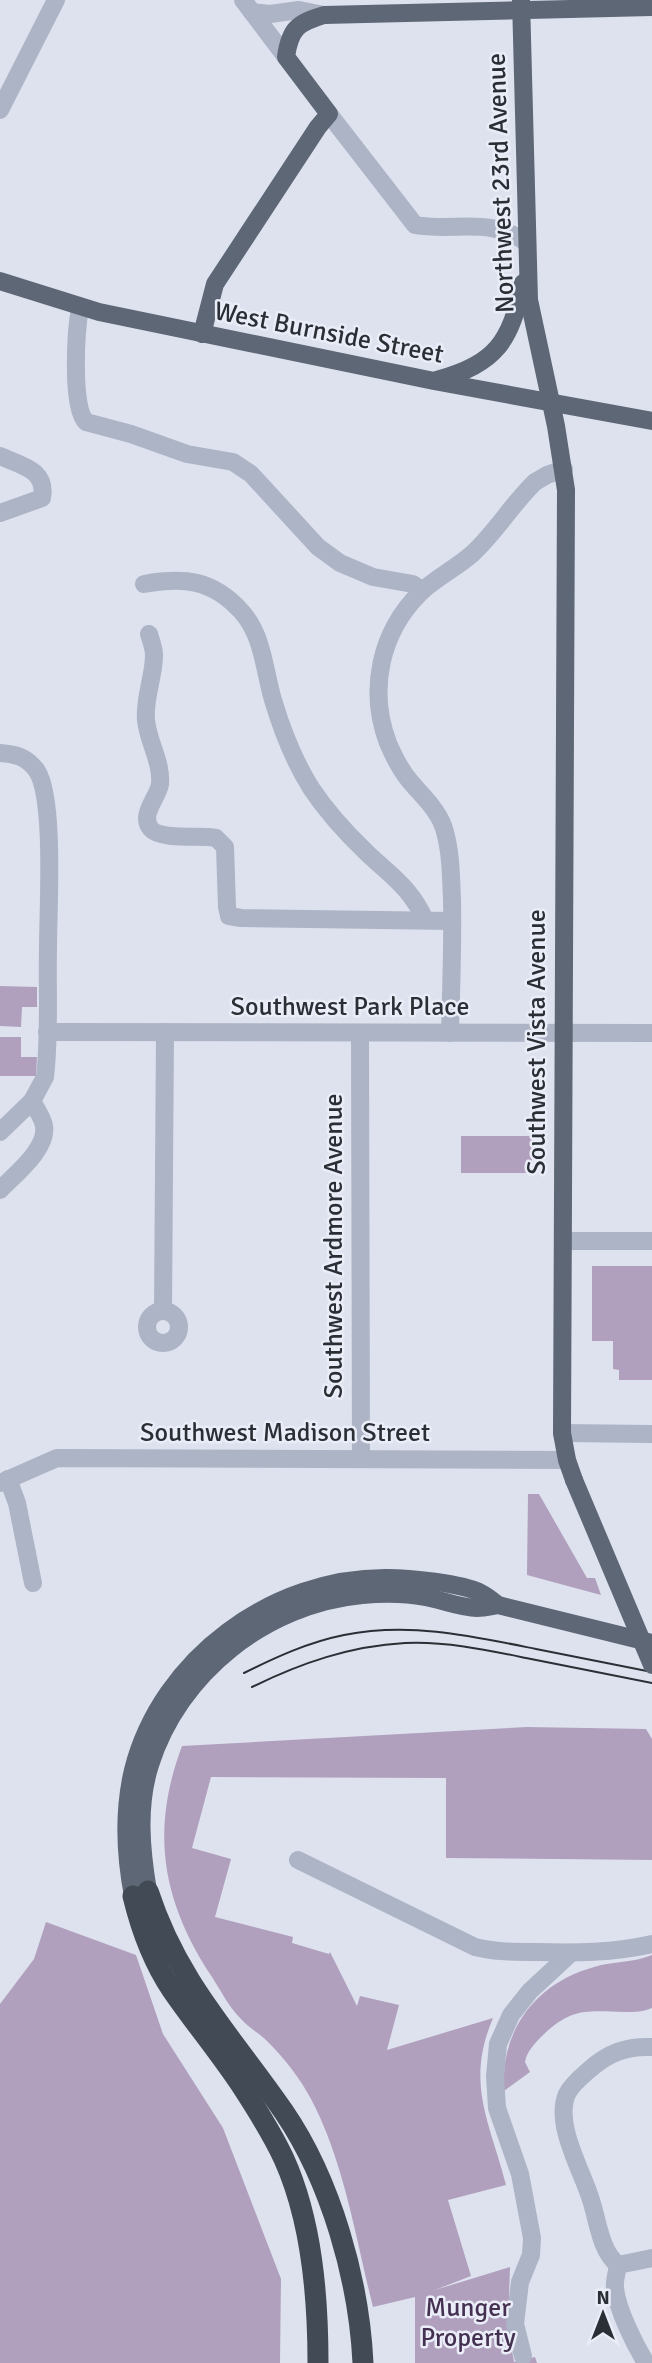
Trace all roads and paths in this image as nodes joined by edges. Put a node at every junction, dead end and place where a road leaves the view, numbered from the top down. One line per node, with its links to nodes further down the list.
1 (56, 0): 7 (street)
2 (521, 5): 4 (main road); 5 (main road); 9 (main road, Northwest 23rd Avenue)
3 (248, 6): 5 (street); 6 (street)
4 (652, 7)
5 (324, 15): 6 (main road)
6 (286, 57): 8 (main road)
7 (0, 110)
8 (329, 114): 9 (street); 12 (main road)
9 (527, 251): 13 (main road); 14 (main road, Northwest 23rd Avenue)
10 (0, 281): 11 (main road, West Burnside Street)
11 (80, 308): 12 (main road, West Burnside Street); 20 (street)
12 (202, 334): 13 (main road, West Burnside Street)
13 (434, 381): 14 (main road, West Burnside Street)
14 (551, 403): 15 (main road, West Burnside Street); 17 (main road, Southwest Vista Avenue)
15 (652, 421)
16 (0, 456): 18 (street)
17 (565, 469): 20 (street); 30 (main road, Southwest Vista Avenue)
18 (0, 513)
19 (144, 584): 23 (street)
20 (422, 591): 24 (street)
21 (149, 634): 23 (street)
22 (0, 753): 25 (street)
23 (425, 920): 24 (street)
24 (452, 921): 28 (street)
25 (47, 1032): 26 (street, Southwest Park Place); 31 (street)
26 (165, 1032): 27 (street, Southwest Park Place); 36 (street)
27 (360, 1033): 28 (street, Southwest Park Place); 39 (street, Southwest Ardmore Avenue)
28 (450, 1033): 30 (street, Southwest Park Place)
29 (652, 1033): 30 (street, Southwest Park Place)
30 (562, 1034): 34 (main road, Southwest Vista Avenue)
31 (32, 1101): 32 (street); 33 (street)
32 (0, 1132)
33 (0, 1190)
34 (563, 1241): 35 (street); 37 (main road, Southwest Vista Avenue)
35 (652, 1241)
36 (163, 1311)
37 (562, 1433): 38 (street); 40 (main road, Southwest Vista Avenue)
38 (652, 1434)
39 (361, 1459): 40 (street, Southwest Madison Street); 41 (street, Southwest Madison Street)
40 (566, 1460): 44 (main road, Southwest Vista Avenue, bridge)
41 (4, 1481): 42 (street)
42 (33, 1583)
43 (652, 1643): 46 (main road)
44 (652, 1665)
45 (298, 1860): 48 (street)
46 (138, 1897): 53 (highway); 54 (highway)
47 (652, 1944): 48 (street)
48 (571, 1953): 52 (street)
49 (652, 2047): 51 (street)
50 (652, 2258): 51 (street)
51 (618, 2266): 55 (street)
52 (523, 2356)
53 (318, 2363)
54 (363, 2363)
55 (646, 2363)

